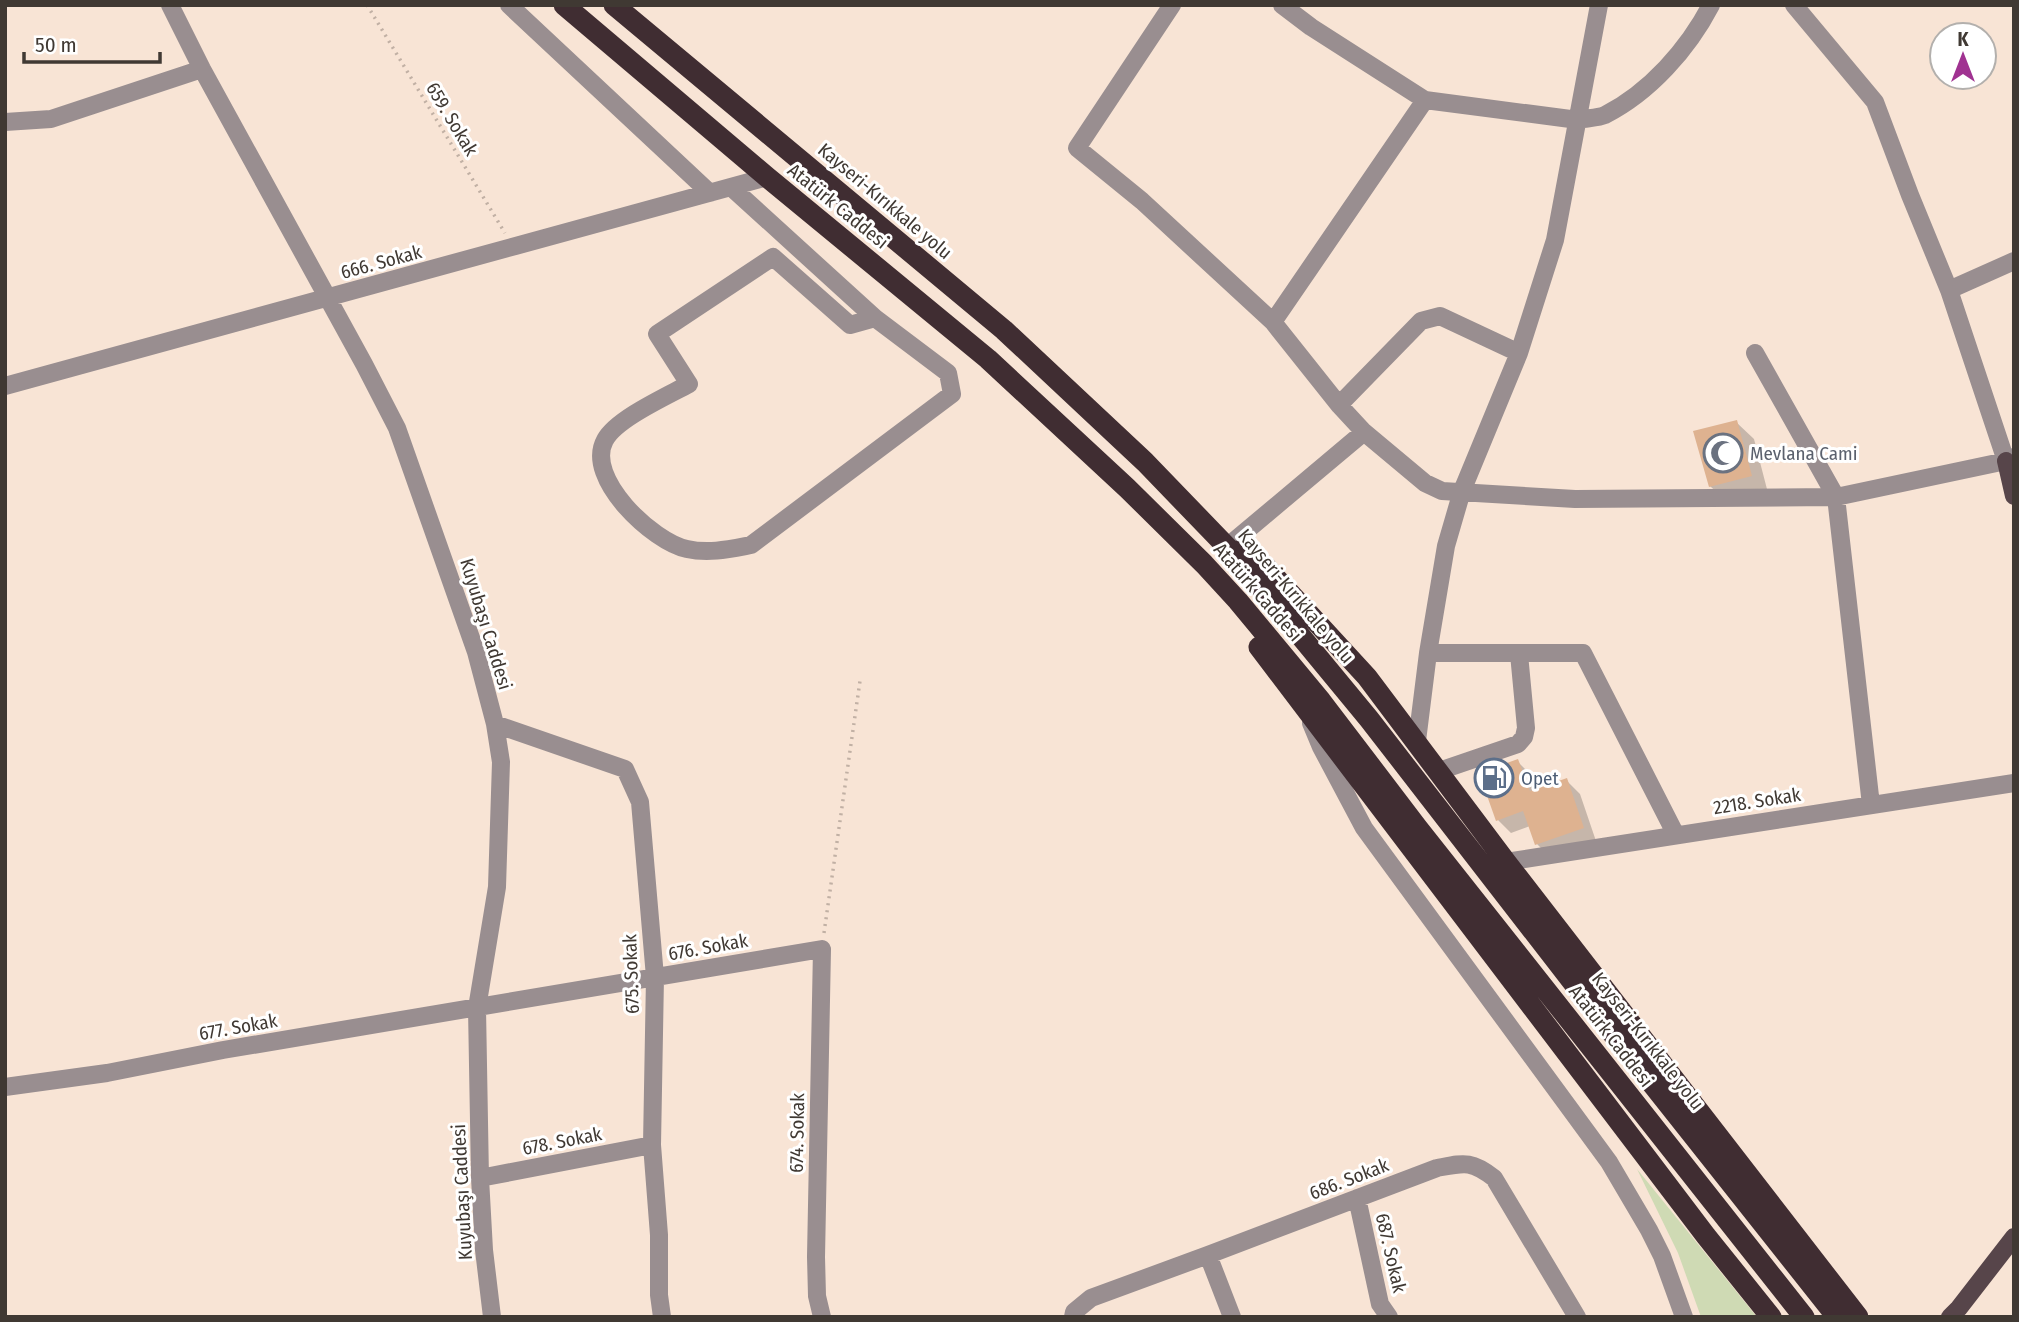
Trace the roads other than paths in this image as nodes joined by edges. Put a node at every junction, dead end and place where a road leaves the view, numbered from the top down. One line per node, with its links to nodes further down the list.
1 (170, 5): 10 (street, Kuyubaşı Caddesi)
2 (509, 5): 16 (street)
3 (564, 5): 14 (highway, Atatürk Caddesi)
4 (614, 5): 31 (highway, Kayseri-Kırıkkale yolu)
5 (1172, 5): 21 (street)
6 (1283, 5): 11 (street)
7 (1599, 5): 12 (street)
8 (1711, 5): 12 (street)
9 (1794, 5): 18 (street)
10 (202, 69): 13 (street); 19 (street, Kuyubaşı Caddesi)
11 (1425, 100): 12 (street); 21 (street)
12 (1578, 120): 22 (street)
13 (5, 122)
14 (767, 177): 15 (street, 666. Sokak); 32 (highway, Atatürk Caddesi)
15 (731, 187): 16 (street, 666. Sokak); 20 (street)
16 (710, 193): 19 (street, 666. Sokak)
17 (2014, 261): 18 (street)
18 (1949, 290): 27 (street)
19 (328, 298): 24 (street, 666. Sokak); 36 (street, Kuyubaşı Caddesi)
20 (875, 318): 20 (street)
21 (1273, 322): 25 (street)
22 (1519, 352): 25 (street); 28 (street)
23 (1755, 352): 29 (street)
24 (5, 386)
25 (1339, 405): 26 (street)
26 (1364, 432): 28 (street); 31 (street)
27 (2010, 459): 29 (street); 30 (main road)
28 (1462, 491): 29 (street); 33 (street)
29 (1836, 496): 40 (street)
30 (2014, 496)
31 (1227, 547): 37 (highway); 52 (highway, Kayseri-Kırıkkale yolu)
32 (1204, 564): 35 (highway); 62 (highway, Atatürk Caddesi)
33 (1428, 653): 34 (street); 37 (street)
34 (1519, 654): 38 (street); 41 (street)
35 (1304, 706): 60 (street); 61 (highway)
36 (495, 724): 44 (street, 675. Sokak); 45 (street, Kuyubaşı Caddesi)
37 (1416, 741): 38 (highway)
38 (1438, 771): 42 (highway)
39 (2014, 783): 40 (street, 2218. Sokak)
40 (1871, 805): 41 (street, 2218. Sokak)
41 (1676, 835): 42 (street, 2218. Sokak)
42 (1506, 862): 52 (highway)
43 (822, 949): 44 (street, 676. Sokak); 55 (street, 674. Sokak)
44 (654, 977): 45 (street, 676. Sokak); 47 (street, 675. Sokak)
45 (477, 1008): 46 (street, 677. Sokak); 48 (street, Kuyubaşı Caddesi)
46 (5, 1087)
47 (652, 1145): 48 (street, 678. Sokak); 54 (street, 675. Sokak)
48 (480, 1178): 53 (street, Kuyubaşı Caddesi)
49 (1357, 1198): 51 (street, 686. Sokak); 58 (street, 687. Sokak); 59 (street, 686. Sokak)
50 (2014, 1237): 63 (main road)
51 (1208, 1255): 56 (street, 686. Sokak); 57 (street)
52 (1847, 1313)
53 (492, 1317)
54 (662, 1317)
55 (822, 1317)
56 (1073, 1317)
57 (1232, 1317)
58 (1389, 1317)
59 (1577, 1317)
60 (1684, 1317)
61 (1771, 1317)
62 (1804, 1317)
63 (1950, 1317)

